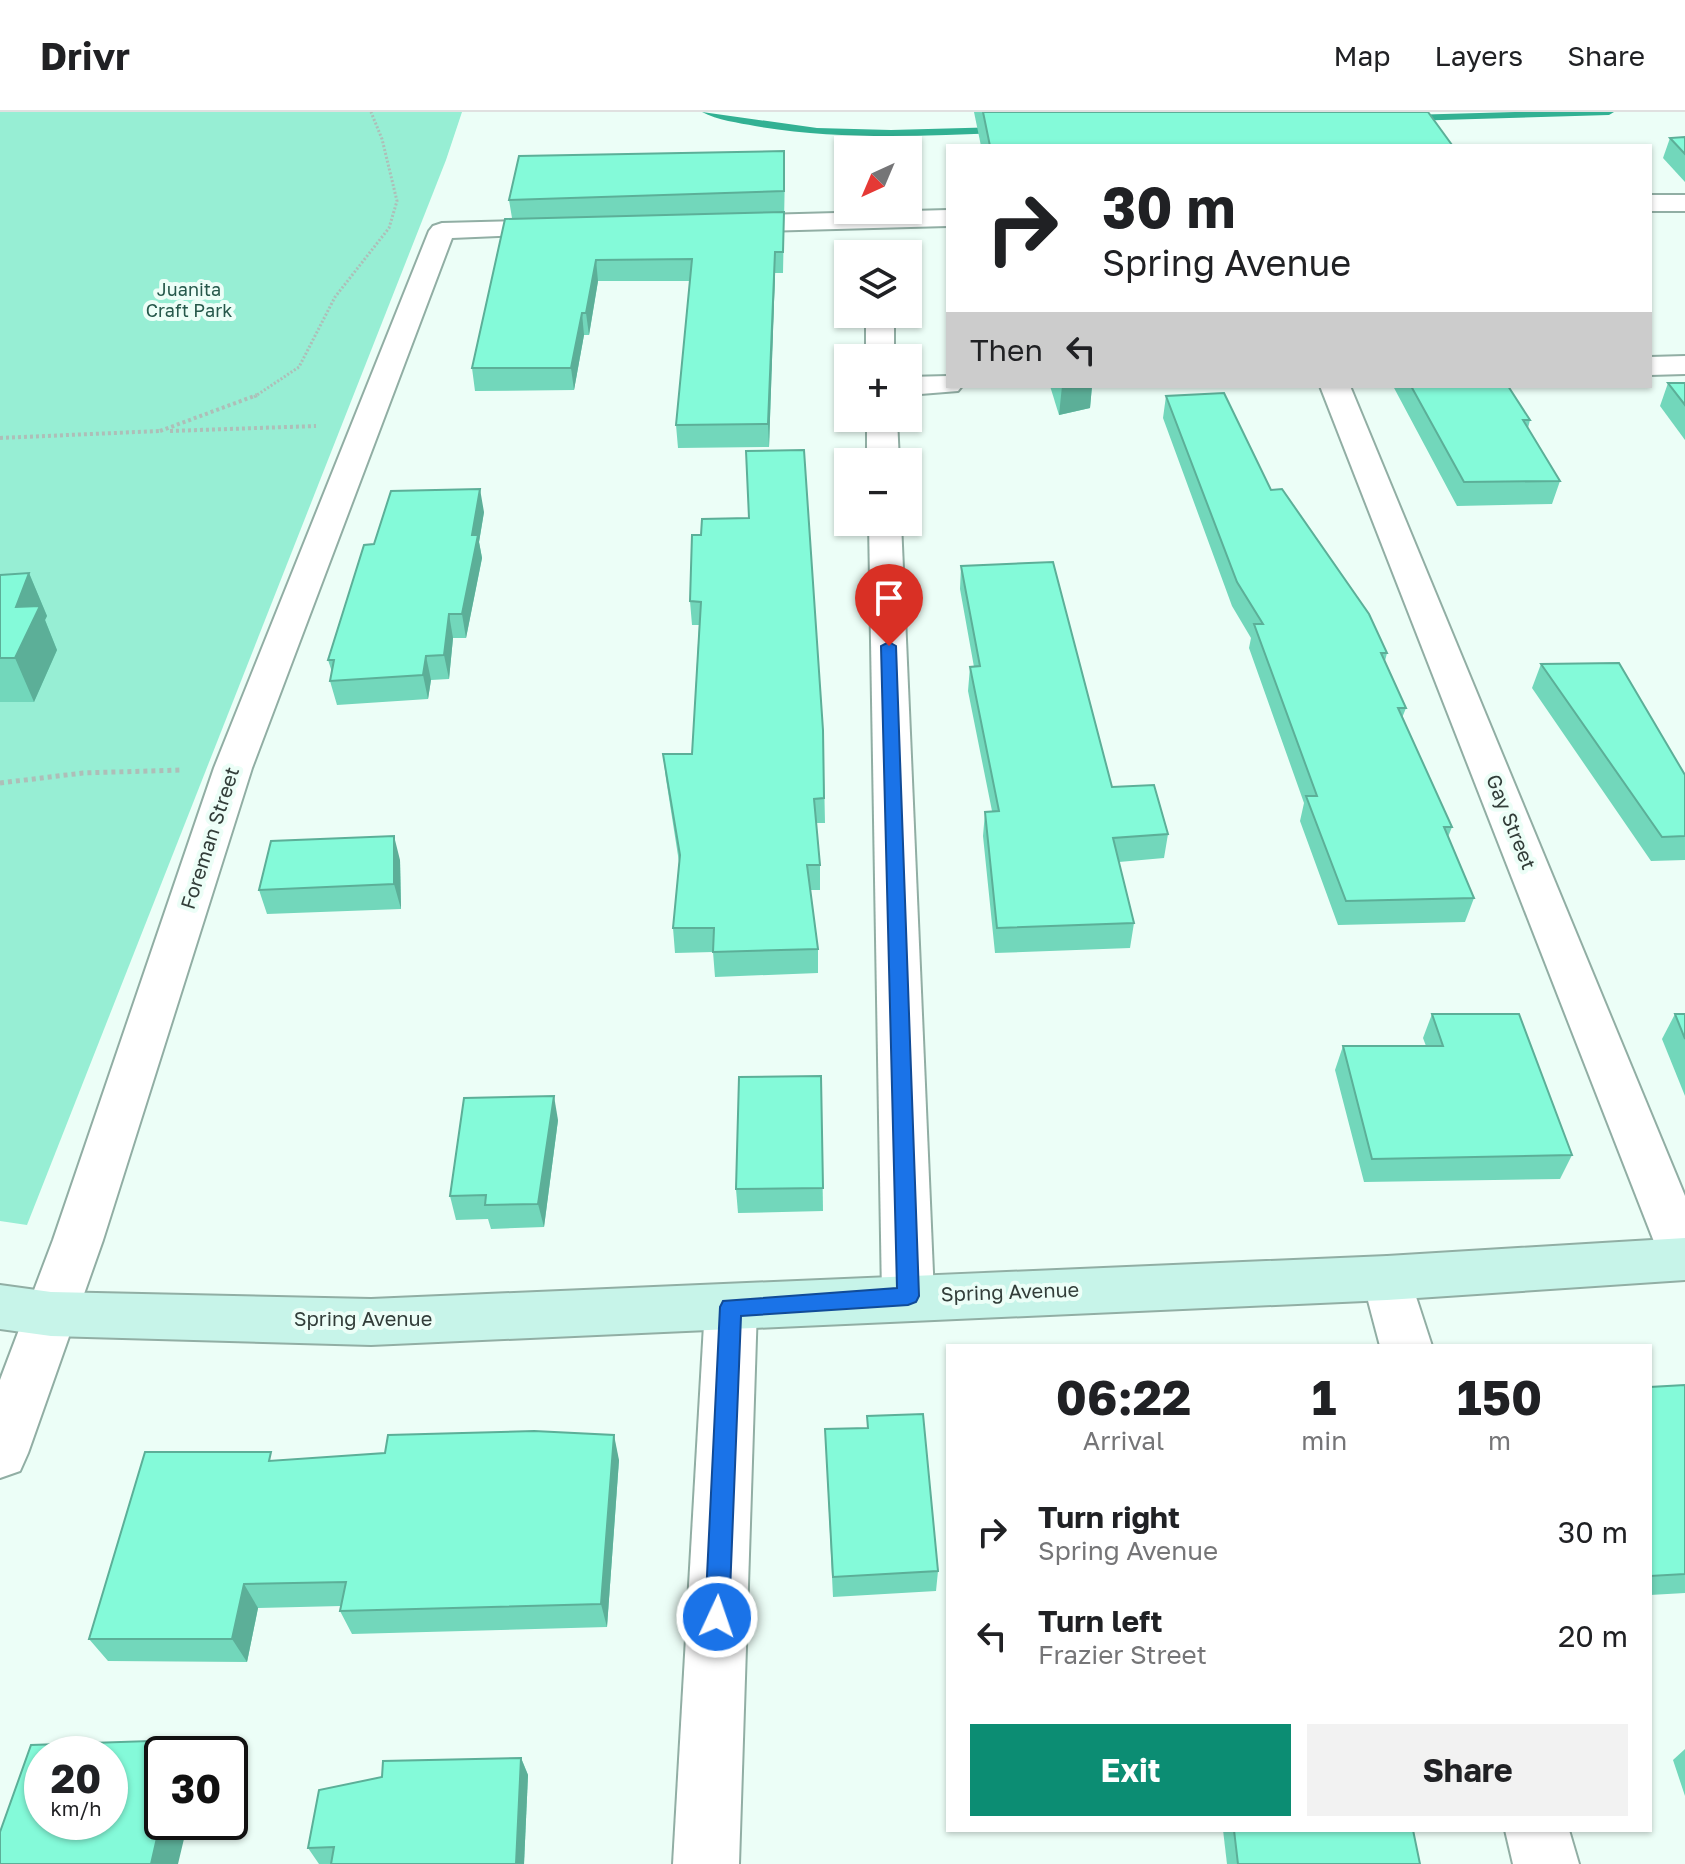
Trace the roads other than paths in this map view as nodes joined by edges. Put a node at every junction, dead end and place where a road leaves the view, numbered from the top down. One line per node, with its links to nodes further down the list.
1 (1652, 203): 2 (street)
2 (1685, 203)
3 (946, 218): 4 (street)
4 (692, 225)
5 (583, 228): 17 (street, Foreman Street)
6 (1685, 365): 7 (street)
7 (1652, 366)
8 (946, 385): 9 (street)
9 (922, 386)
10 (1336, 388): 12 (street, Gay Street)
11 (885, 536): 14 (street)
12 (1685, 1258): 13 (street, Spring Avenue)
13 (1387, 1278): 14 (street, Spring Avenue); 18 (street)
14 (908, 1296): 16 (street, Spring Avenue)
15 (0, 1307): 17 (street, Spring Avenue)
16 (731, 1307): 17 (street, Spring Avenue); 21 (street)
17 (51, 1314): 19 (street, Foreman Street)
18 (1405, 1344)
19 (0, 1453)
20 (1538, 1832): 22 (street)
21 (706, 1864)
22 (1546, 1864)

